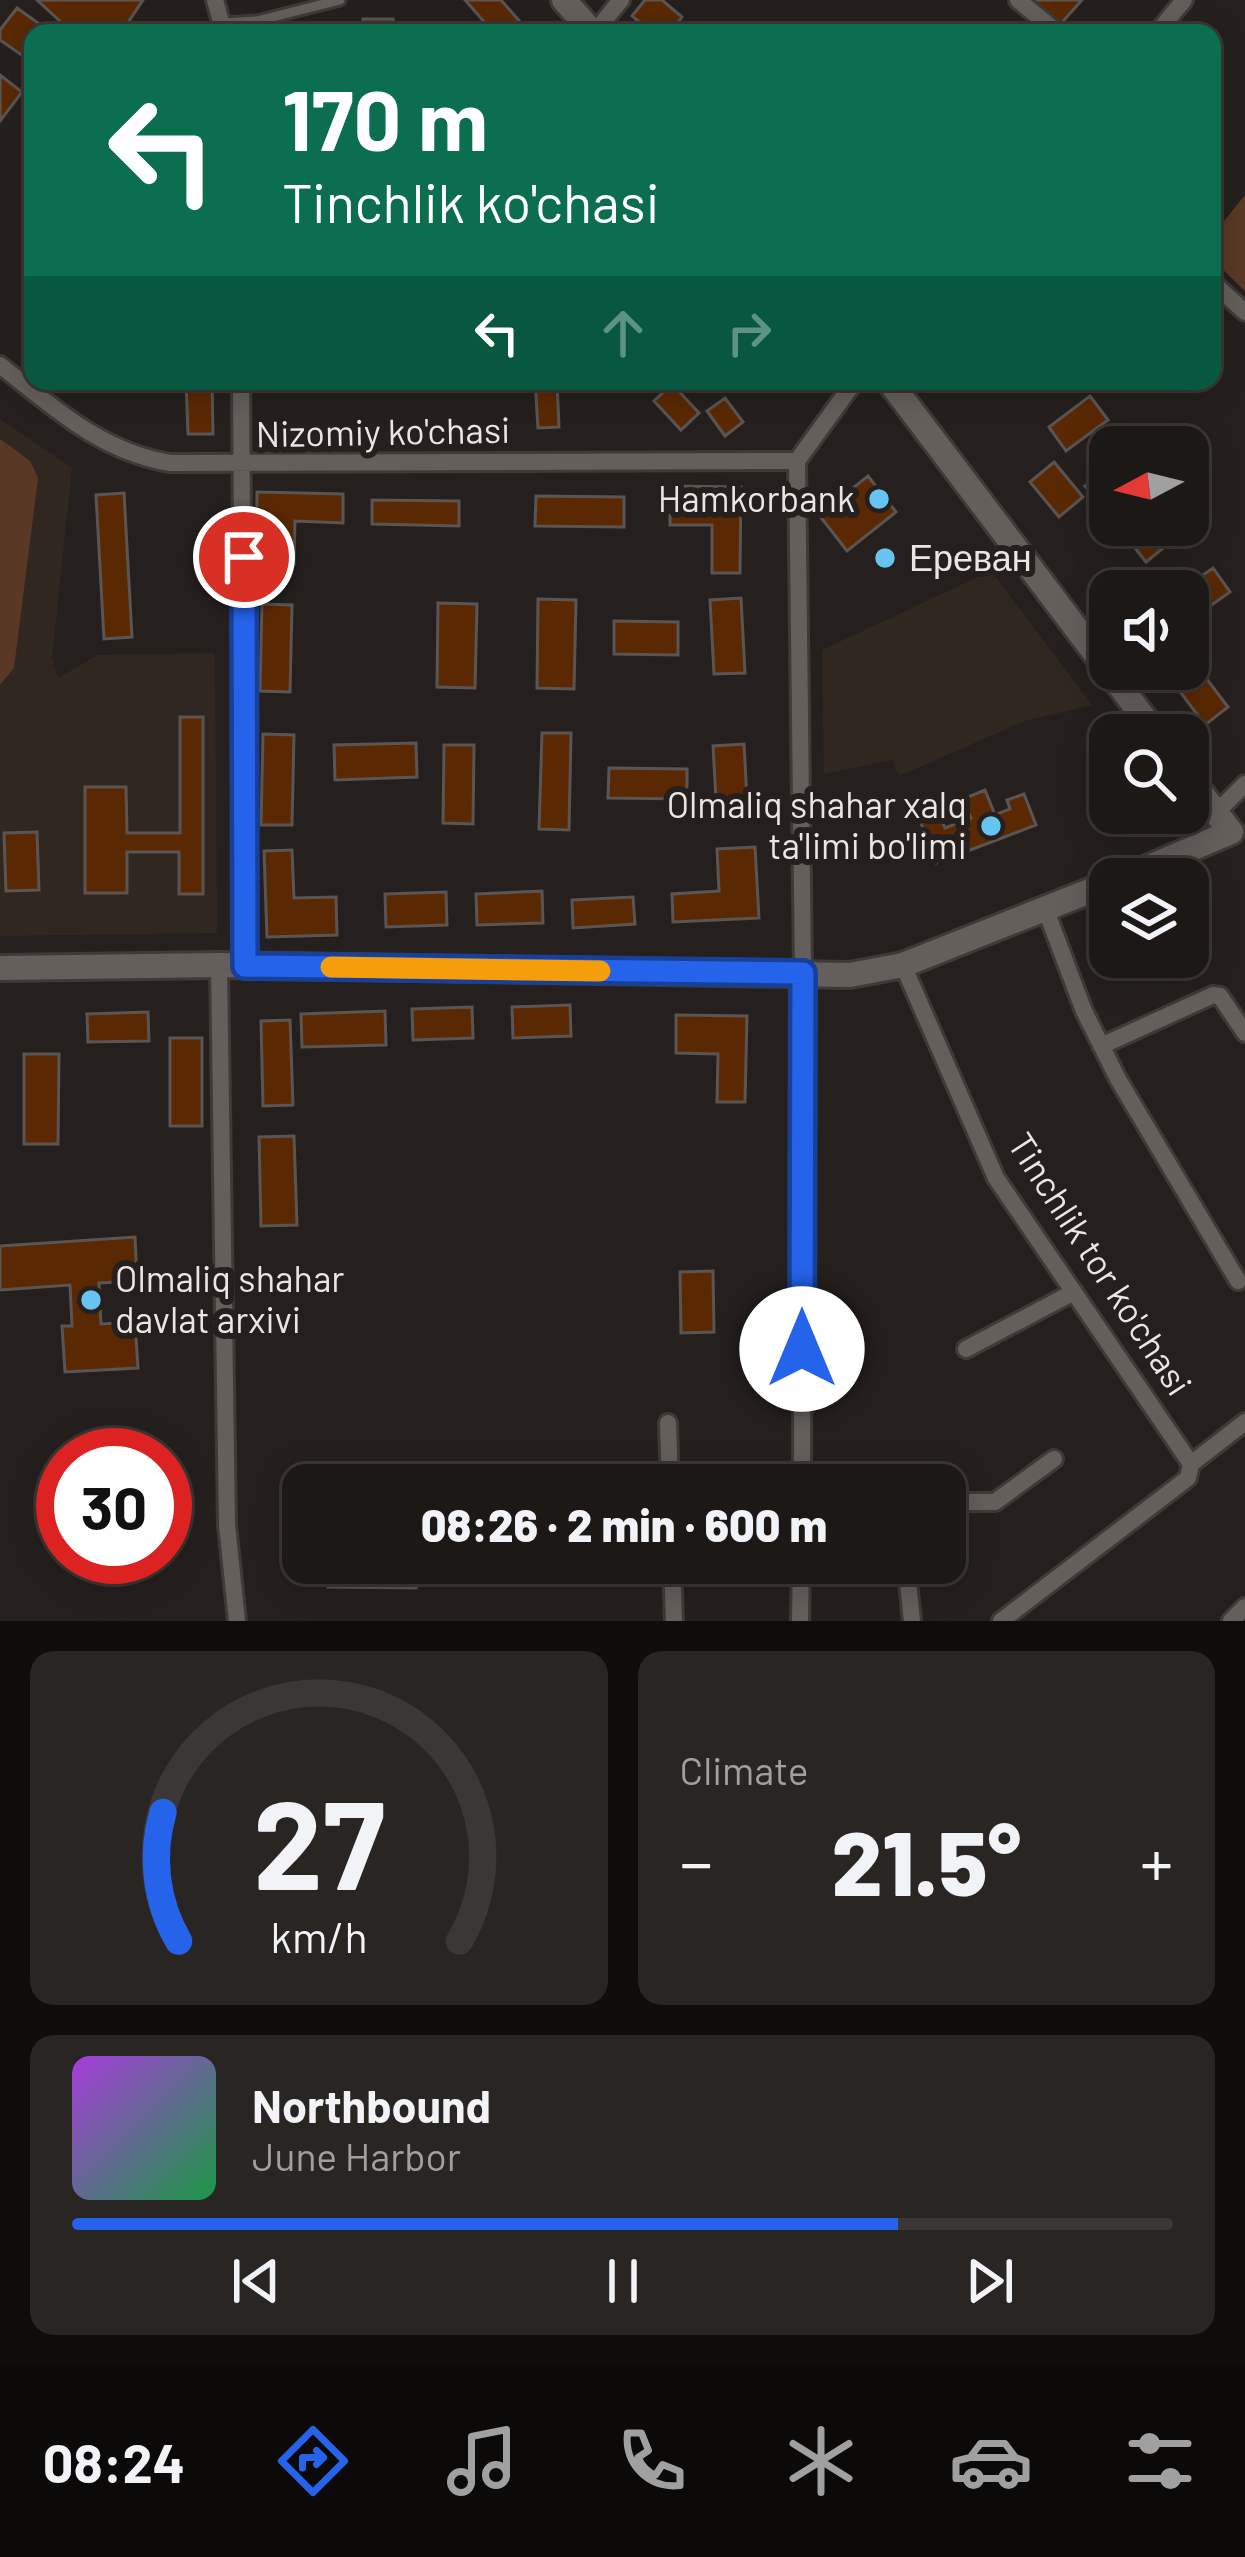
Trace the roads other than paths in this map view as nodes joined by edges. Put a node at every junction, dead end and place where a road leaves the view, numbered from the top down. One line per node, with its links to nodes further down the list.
1 (340, 0): 6 (lane)
2 (564, 0): 7 (main road)
3 (621, 0): 8 (street)
4 (1018, 0): 9 (street)
5 (1184, 0): 10 (street)
6 (243, 24)
7 (586, 24)
8 (601, 24)
9 (1047, 24)
10 (1164, 24)
11 (1221, 290): 12 (street)
12 (1245, 312)
13 (0, 365): 14 (street, Nizomiy ko'chasi)
14 (24, 384)
15 (32, 390): 20 (street, Nizomiy ko'chasi)
16 (241, 390): 20 (street)
17 (848, 390): 19 (street)
18 (897, 390): 21 (main road)
19 (796, 461): 20 (street, Nizomiy ko'chasi); 32 (street)
20 (244, 466): 30 (street)
21 (1141, 714)
22 (1245, 784): 24 (street)
23 (1209, 803): 24 (main road)
24 (1224, 822): 25 (main road)
25 (1159, 858)
26 (1089, 891): 27 (main road)
27 (1045, 908): 29 (main road); 34 (street)
28 (219, 965): 30 (main road); 31 (main road); 49 (street)
29 (903, 965): 32 (main road); 36 (street, Tinchlik tor ko'chasi)
30 (245, 966): 32 (main road)
31 (0, 968)
32 (803, 973): 42 (street)
33 (1245, 1033): 34 (street)
34 (1101, 1046): 35 (street)
35 (1238, 1281)
36 (1074, 1292): 37 (street); 43 (street, Tinchlik tor ko'chasi)
37 (966, 1349)
38 (1245, 1422): 43 (street)
39 (668, 1423): 41 (street)
40 (1054, 1459): 44 (street)
41 (669, 1464)
42 (802, 1464)
43 (1191, 1464): 53 (street)
44 (966, 1502)
45 (673, 1584): 50 (street)
46 (801, 1584): 51 (street)
47 (908, 1584): 52 (street)
48 (1245, 1607): 54 (street)
49 (237, 1621)
50 (674, 1621)
51 (800, 1621)
52 (912, 1621)
53 (1001, 1621)
54 (1231, 1621)

